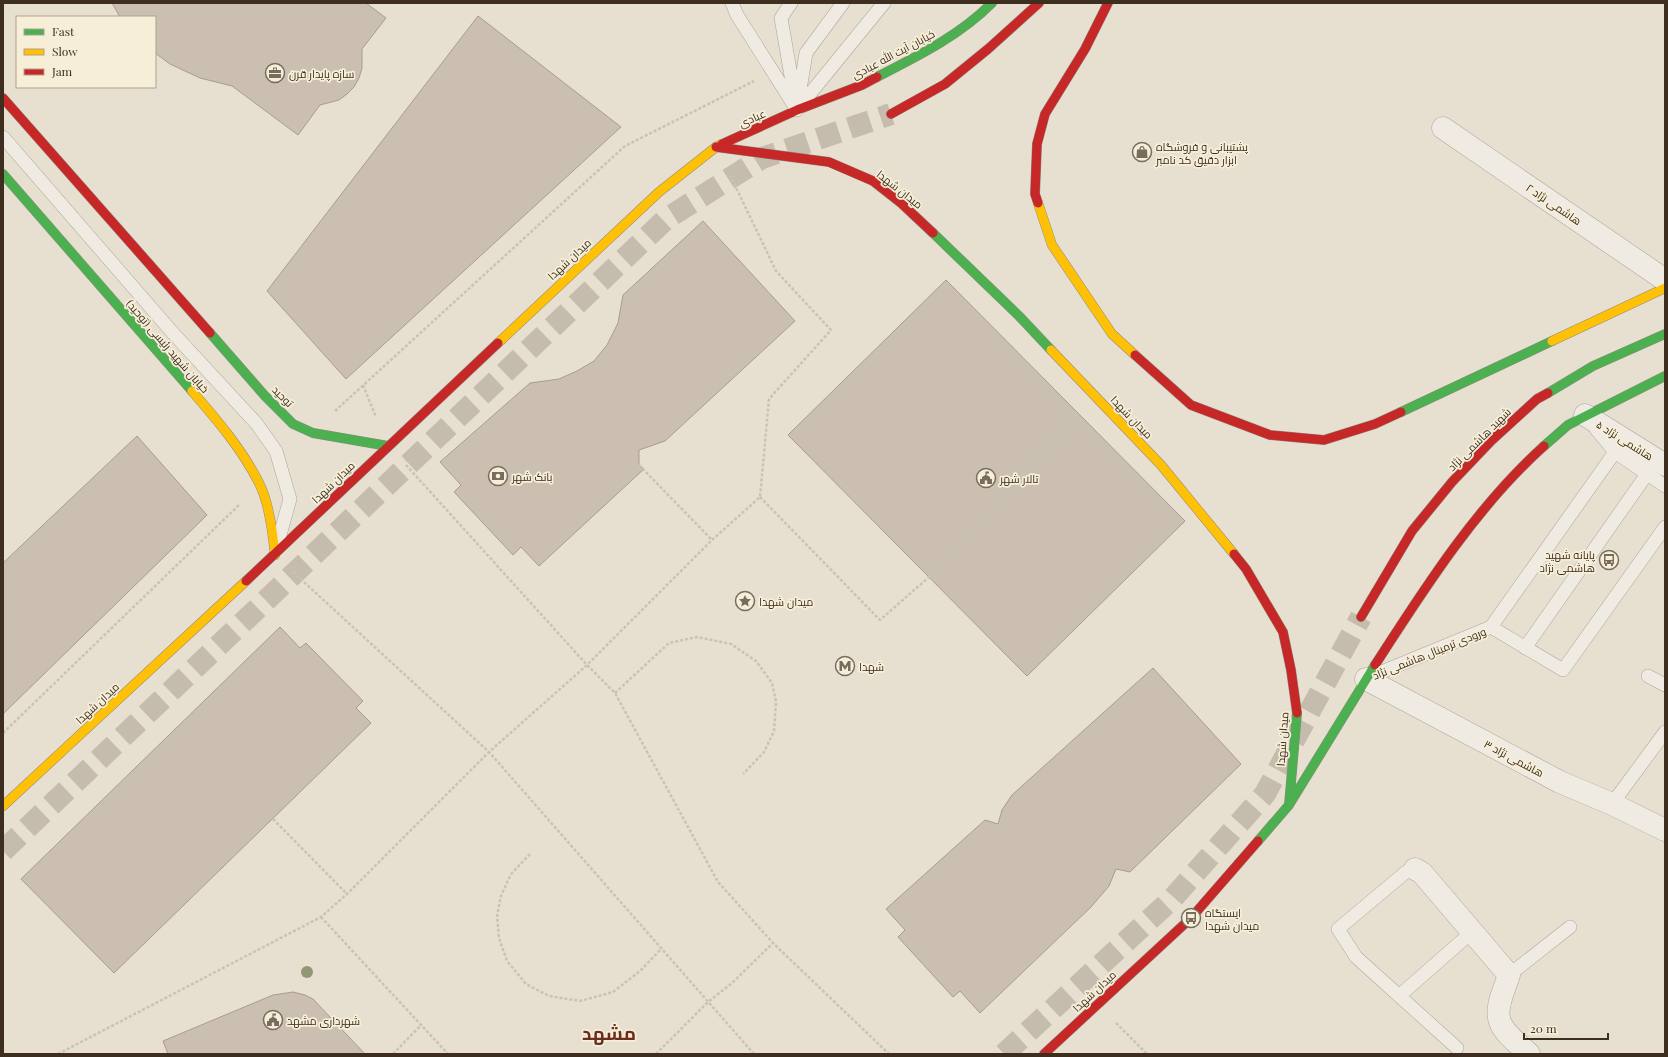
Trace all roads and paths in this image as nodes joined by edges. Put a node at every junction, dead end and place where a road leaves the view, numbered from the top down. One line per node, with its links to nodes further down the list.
1 (745, 3): 8 (lane)
2 (791, 3): 11 (lane)
3 (842, 3): 11 (lane)
4 (884, 3): 11 (lane)
5 (992, 3): 11 (main road, خیابان آیت الله عبادی)
6 (1039, 3): 12 (main road)
7 (1108, 3): 18 (main road)
8 (734, 9): 9 (lane)
9 (772, 71): 11 (lane); 21 (path)
10 (3, 98): 24 (main road, توحید)
11 (797, 110): 15 (main road, عبادی)
12 (891, 114)
13 (1443, 128): 17 (street, هاشمی نژاد ۲)
14 (3, 137): 34 (lane)
15 (716, 147): 22 (main road, میدان شهدا); 25 (main road, میدان شهدا); 31 (path)
16 (3, 174): 29 (main road, خیابان شهید رئیسی (توحید))
17 (1665, 280)
18 (1665, 288)
19 (1665, 334): 35 (main road, شهید هاشمی نژاد)
20 (1665, 376): 23 (main road)
21 (363, 385): 24 (path); 25 (path)
22 (1094, 394): 31 (path); 48 (main road, میدان شهدا)
23 (1585, 415): 26 (lane); 28 (street, هاشمی نژاد ۵); 40 (main road)
24 (313, 433): 25 (main road, توحید)
25 (388, 446): 34 (main road, میدان شهدا); 38 (path)
26 (1615, 452): 28 (lane); 36 (lane)
27 (639, 465): 33 (path)
28 (1656, 469): 30 (lane); 37 (lane)
29 (260, 484): 34 (main road, خیابان شهید رئیسی (توحید)); 44 (path)
30 (1665, 486)
31 (760, 497): 33 (path)
32 (1665, 527): 37 (lane)
33 (712, 540): 38 (path)
34 (275, 555): 45 (path); 49 (main road, میدان شهدا)
35 (1361, 617)
36 (1491, 627): 37 (lane); 40 (lane, ورودی ترمینال هاشمی نژاد)
37 (1524, 648)
38 (587, 665): 42 (path); 45 (path)
39 (1648, 676): 41 (lane)
40 (1366, 679): 47 (street, هاشمی نژاد ۳); 48 (main road)
41 (1665, 685)
42 (615, 693): 46 (path); 58 (path)
43 (1665, 732): 47 (lane)
44 (3, 733)
45 (489, 752): 54 (path); 59 (path)
46 (743, 774)
47 (1612, 804): 51 (street, هاشمی نژاد ۳)
48 (1289, 805): 63 (main road, میدان شهدا)
49 (3, 806)
50 (273, 819): 54 (path)
51 (1665, 830)
52 (530, 854): 59 (path)
53 (1415, 869): 57 (street); 61 (lane)
54 (347, 894): 55 (path)
55 (321, 917): 64 (path); 66 (path)
56 (1570, 927): 60 (lane)
57 (1472, 932): 60 (street); 61 (lane)
58 (773, 943): 62 (path); 71 (path)
59 (662, 948): 62 (path)
60 (1510, 975): 74 (street)
61 (1399, 996): 65 (lane)
62 (708, 1002): 69 (path); 70 (path)
63 (1097, 1004): 72 (main road, میدان شهدا); 73 (path)
64 (421, 1025): 67 (path); 68 (path)
65 (1457, 1048)
66 (58, 1054)
67 (393, 1054)
68 (448, 1054)
69 (656, 1054)
70 (754, 1054)
71 (889, 1054)
72 (1044, 1054)
73 (1147, 1054)
74 (1529, 1054)

